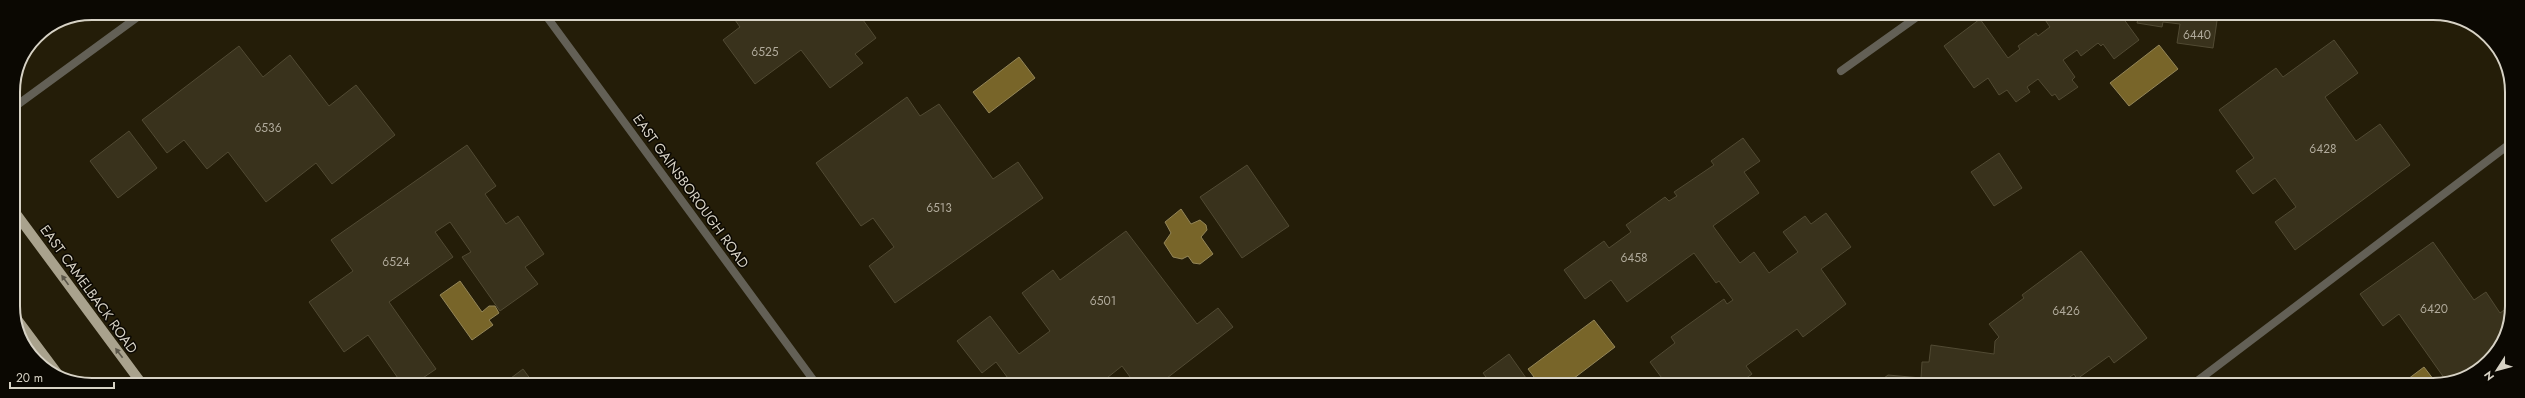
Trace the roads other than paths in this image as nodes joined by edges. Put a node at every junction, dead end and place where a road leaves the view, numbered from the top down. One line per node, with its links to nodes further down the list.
1 (133, 20): 5 (street)
2 (549, 20): 11 (street, EAST GAINSBOROUGH ROAD)
3 (1913, 20): 4 (street)
4 (1841, 71)
5 (20, 103)
6 (2505, 148): 12 (street)
7 (20, 219): 10 (main road, EAST CAMELBACK ROAD, one-way to 7)
8 (24, 329): 9 (main road)
9 (52, 366)
10 (138, 378)
11 (812, 378)
12 (2201, 378)

